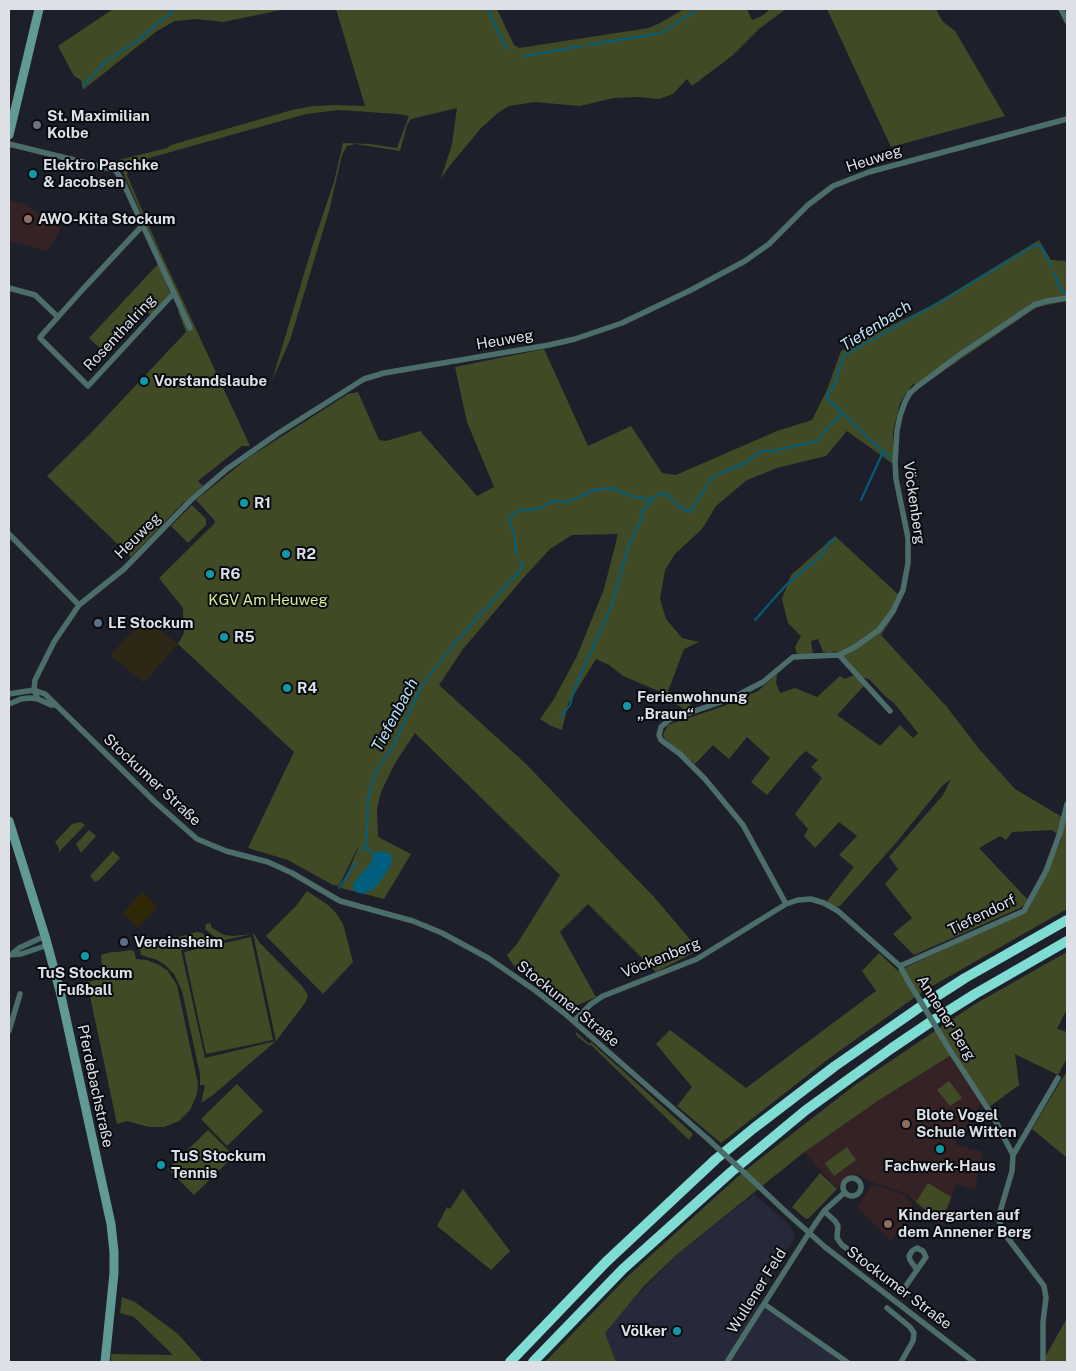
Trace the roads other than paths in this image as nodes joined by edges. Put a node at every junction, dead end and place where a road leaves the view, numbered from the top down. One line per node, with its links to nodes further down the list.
1 (39, 9): 5 (main road)
2 (1061, 9): 3 (street)
3 (1067, 21)
4 (1067, 119): 14 (street, Heuweg)
5 (9, 134)
6 (9, 144): 7 (street, Rosenthalring)
7 (142, 226): 9 (street, Rosenthalring); 11 (street, Rosenthalring)
8 (9, 288): 11 (street)
9 (174, 293): 11 (street, Rosenthalring); 12 (street, Rosenthalring)
10 (1067, 298): 15 (street, Vöckenberg)
11 (58, 317)
12 (190, 328)
13 (9, 534): 14 (street)
14 (79, 606): 16 (street, Heuweg)
15 (839, 655): 21 (street); 24 (street, Vöckenberg)
16 (34, 690): 17 (street); 18 (street); 20 (street, Stockumer Straße)
17 (9, 694)
18 (38, 699): 19 (street, Stockumer Straße); 20 (street, Stockumer Straße)
19 (9, 704)
20 (56, 705): 32 (street, Stockumer Straße)
21 (890, 711)
22 (1067, 804): 30 (street, Tiefendorf)
23 (9, 821): 27 (main road, Pferdebachstraße)
24 (786, 904): 25 (street, Vöckenberg); 32 (street, Vöckenberg)
25 (838, 911): 30 (street, Annener Berg)
26 (1067, 920): 43 (highway)
27 (46, 940): 29 (street); 42 (main road, Pferdebachstraße)
28 (1067, 941): 44 (highway)
29 (11, 954)
30 (900, 966): 35 (street, Annener Berg, bridge)
31 (20, 994): 33 (street)
32 (574, 1021): 38 (street, Stockumer Straße, bridge)
33 (9, 1031)
34 (1058, 1078): 35 (street)
35 (1013, 1155): 49 (street)
36 (845, 1192): 37 (street)
37 (824, 1211): 38 (street); 39 (street)
38 (808, 1233): 40 (street, Wullener Feld); 48 (street, Stockumer Straße)
39 (917, 1270)
40 (764, 1304): 45 (street, Wullener Feld); 46 (street)
41 (887, 1308): 47 (street)
42 (105, 1362)
43 (510, 1362)
44 (533, 1362)
45 (726, 1362)
46 (847, 1362)
47 (901, 1362)
48 (974, 1362)
49 (1043, 1362)

